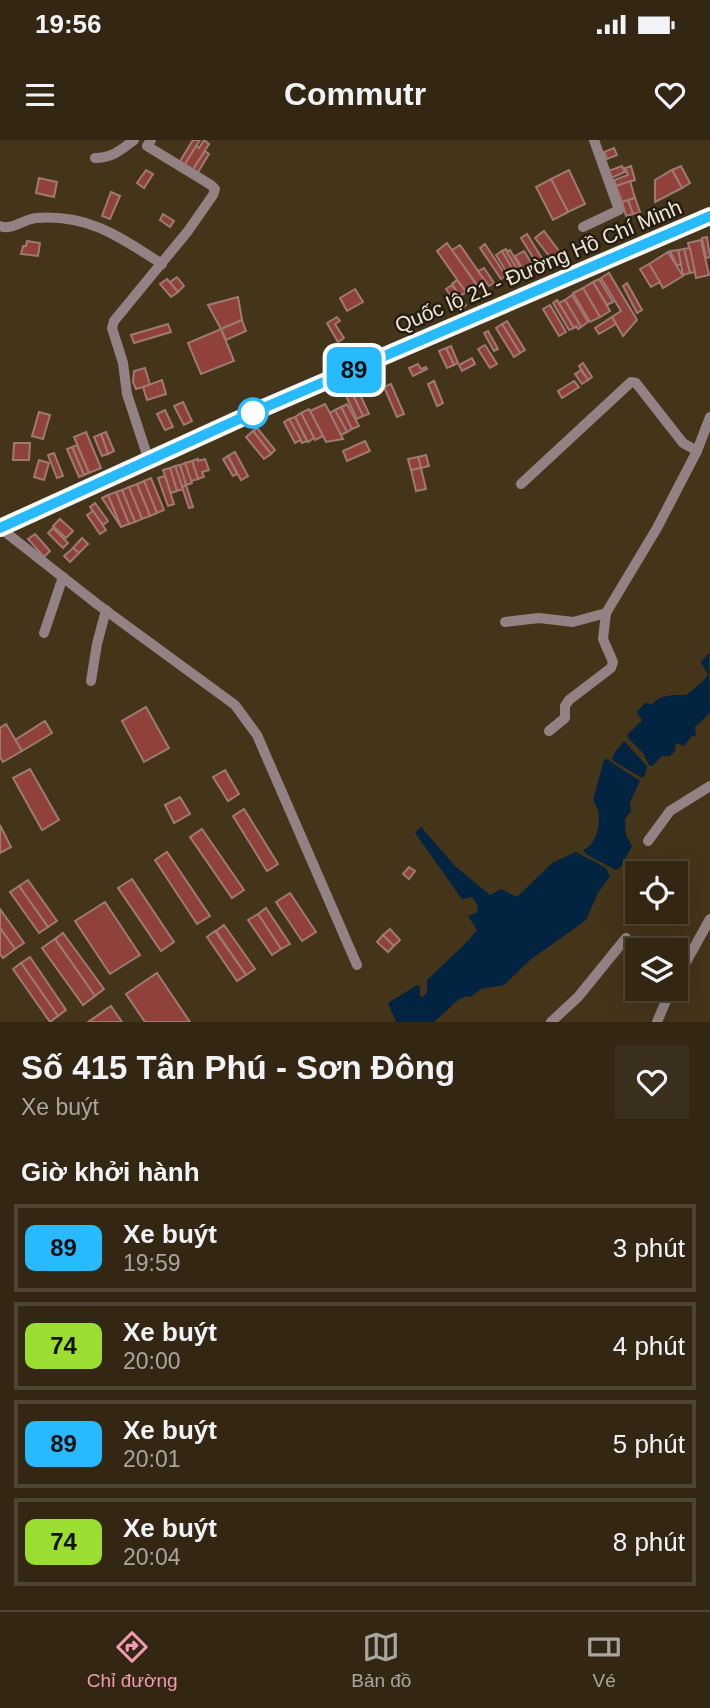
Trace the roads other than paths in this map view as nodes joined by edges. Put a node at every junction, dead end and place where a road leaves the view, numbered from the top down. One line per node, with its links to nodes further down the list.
1 (135, 140): 3 (street); 4 (street)
2 (594, 140): 7 (street)
3 (149, 143): 8 (street)
4 (95, 158)
5 (710, 216): 11 (highway, Quốc lộ 21 - Đường Hồ Chí Minh)
6 (0, 226): 8 (street)
7 (583, 227)
8 (162, 264): 11 (street)
9 (710, 417): 10 (street)
10 (697, 451): 12 (street); 16 (street)
11 (149, 461): 13 (highway, Quốc lộ 21 - Đường Hồ Chí Minh)
12 (521, 484)
13 (0, 528): 14 (street)
14 (63, 578): 15 (street); 18 (street)
15 (106, 610): 19 (street); 26 (street)
16 (606, 613): 17 (street); 20 (street)
17 (505, 622)
18 (44, 633)
19 (91, 681)
20 (549, 731)
21 (710, 786): 22 (street)
22 (648, 841)
23 (710, 919): 25 (street)
24 (625, 939): 28 (street)
25 (688, 958)
26 (357, 965)
27 (666, 1001): 29 (street)
28 (551, 1022)
29 (657, 1022)

